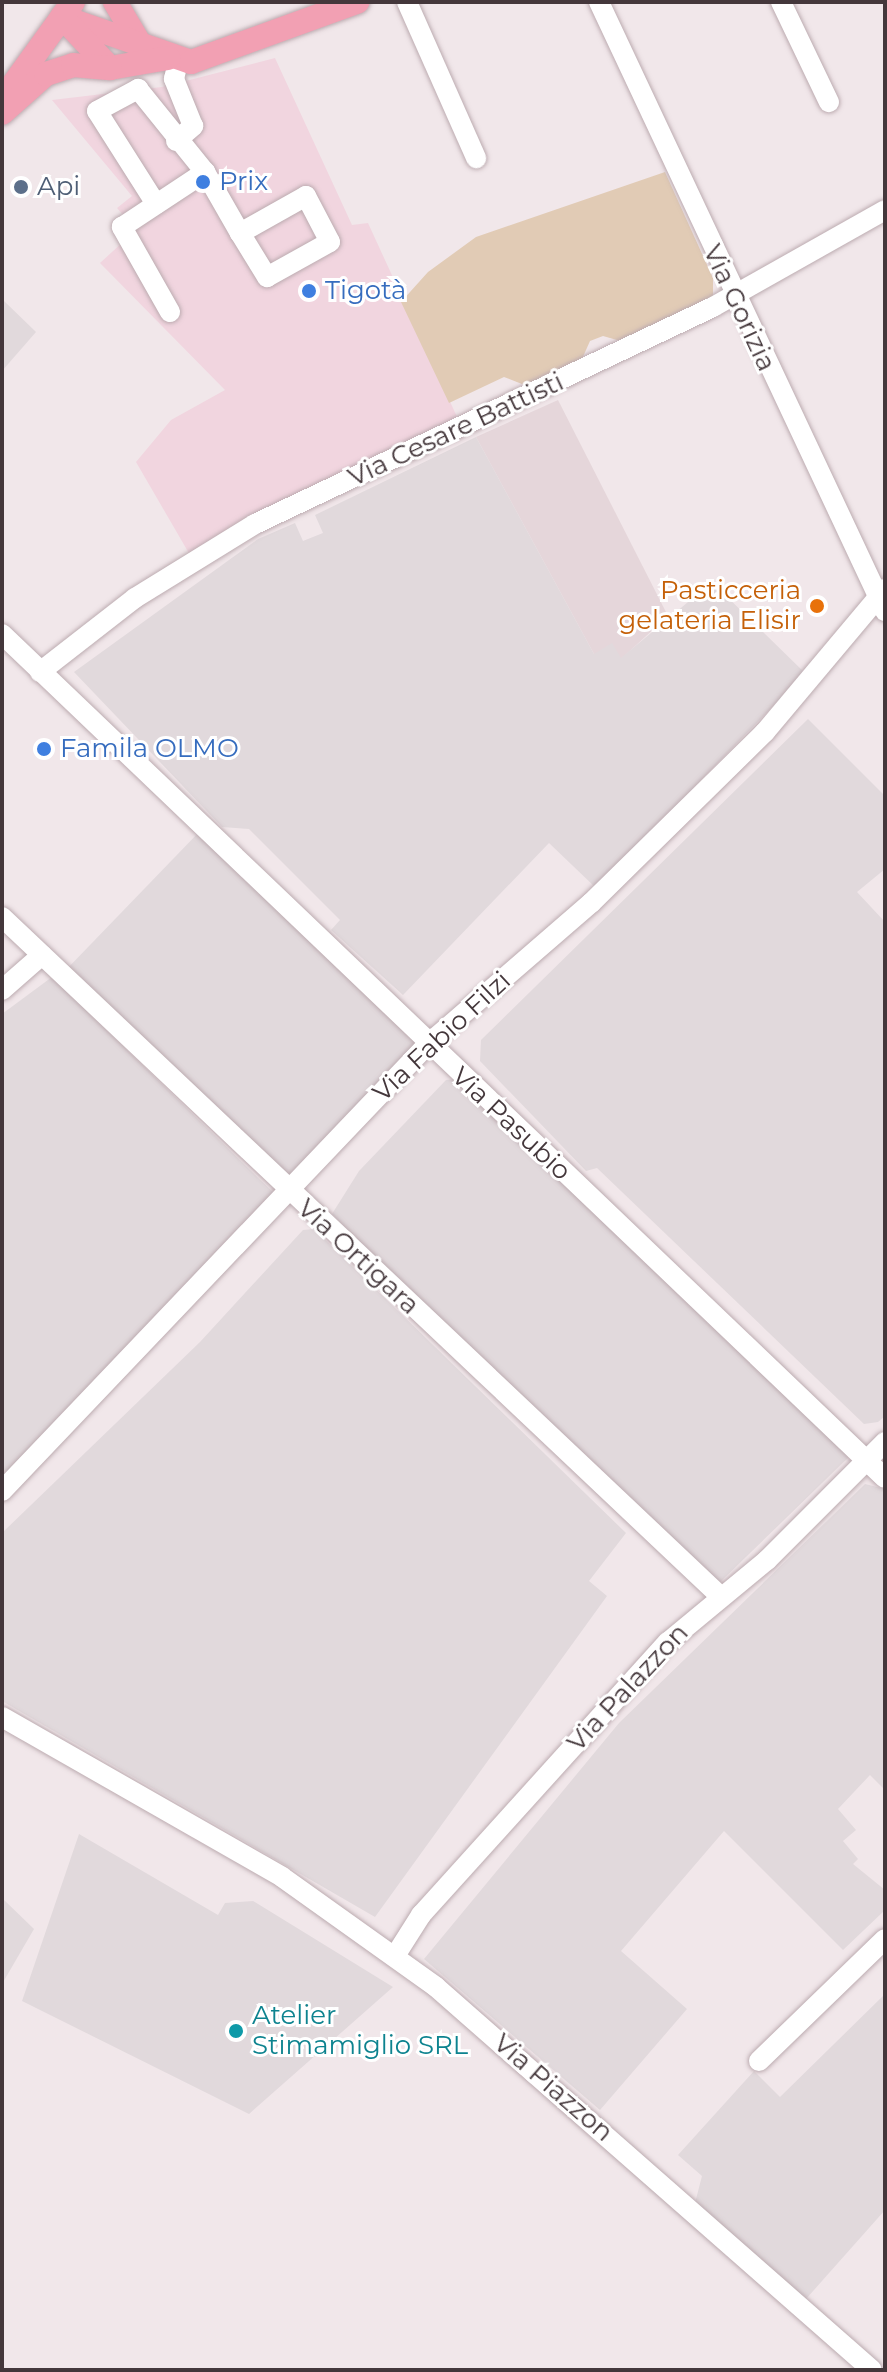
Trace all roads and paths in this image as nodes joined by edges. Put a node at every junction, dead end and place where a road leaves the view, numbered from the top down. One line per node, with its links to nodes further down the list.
1 (115, 2): 7 (main road)
2 (357, 2): 8 (main road)
3 (407, 2): 14 (street)
4 (599, 2): 19 (street, Via Gorizia)
5 (781, 2): 11 (street)
6 (67, 10): 7 (main road); 9 (main road); 10 (main road)
7 (141, 46): 8 (main road)
8 (173, 60): 9 (main road); 13 (street)
9 (110, 68): 12 (main road)
10 (2, 100)
11 (829, 102)
12 (2, 113)
13 (176, 141): 15 (street); 16 (street)
14 (476, 158)
15 (205, 172): 16 (street); 18 (street)
16 (156, 204): 20 (street)
17 (885, 210): 19 (street, Via Cesare Battisti)
18 (240, 233): 18 (street)
19 (733, 297): 21 (street, Via Gorizia); 23 (street, Via Cesare Battisti)
20 (170, 312)
21 (882, 599): 27 (street, Via Fabio Filzi)
22 (2, 634): 23 (street, Via Pasubio)
23 (40, 672): 27 (street, Via Pasubio)
24 (2, 917): 25 (street, Via Ortigara)
25 (42, 955): 26 (street); 28 (street, Via Ortigara)
26 (2, 990)
27 (427, 1045): 28 (street, Via Fabio Filzi); 30 (street, Via Pasubio)
28 (286, 1190): 32 (street, Via Fabio Filzi); 33 (street, Via Ortigara)
29 (885, 1442): 30 (street, Via Palazzon)
30 (867, 1461): 31 (street, Via Pasubio); 33 (street, Via Palazzon)
31 (885, 1478)
32 (2, 1491)
33 (718, 1594): 36 (street, Via Palazzon)
34 (2, 1717): 36 (street, Via Piazzon)
35 (885, 1939): 37 (street)
36 (395, 1956): 38 (street, Via Piazzon)
37 (759, 2061)
38 (872, 2370)

